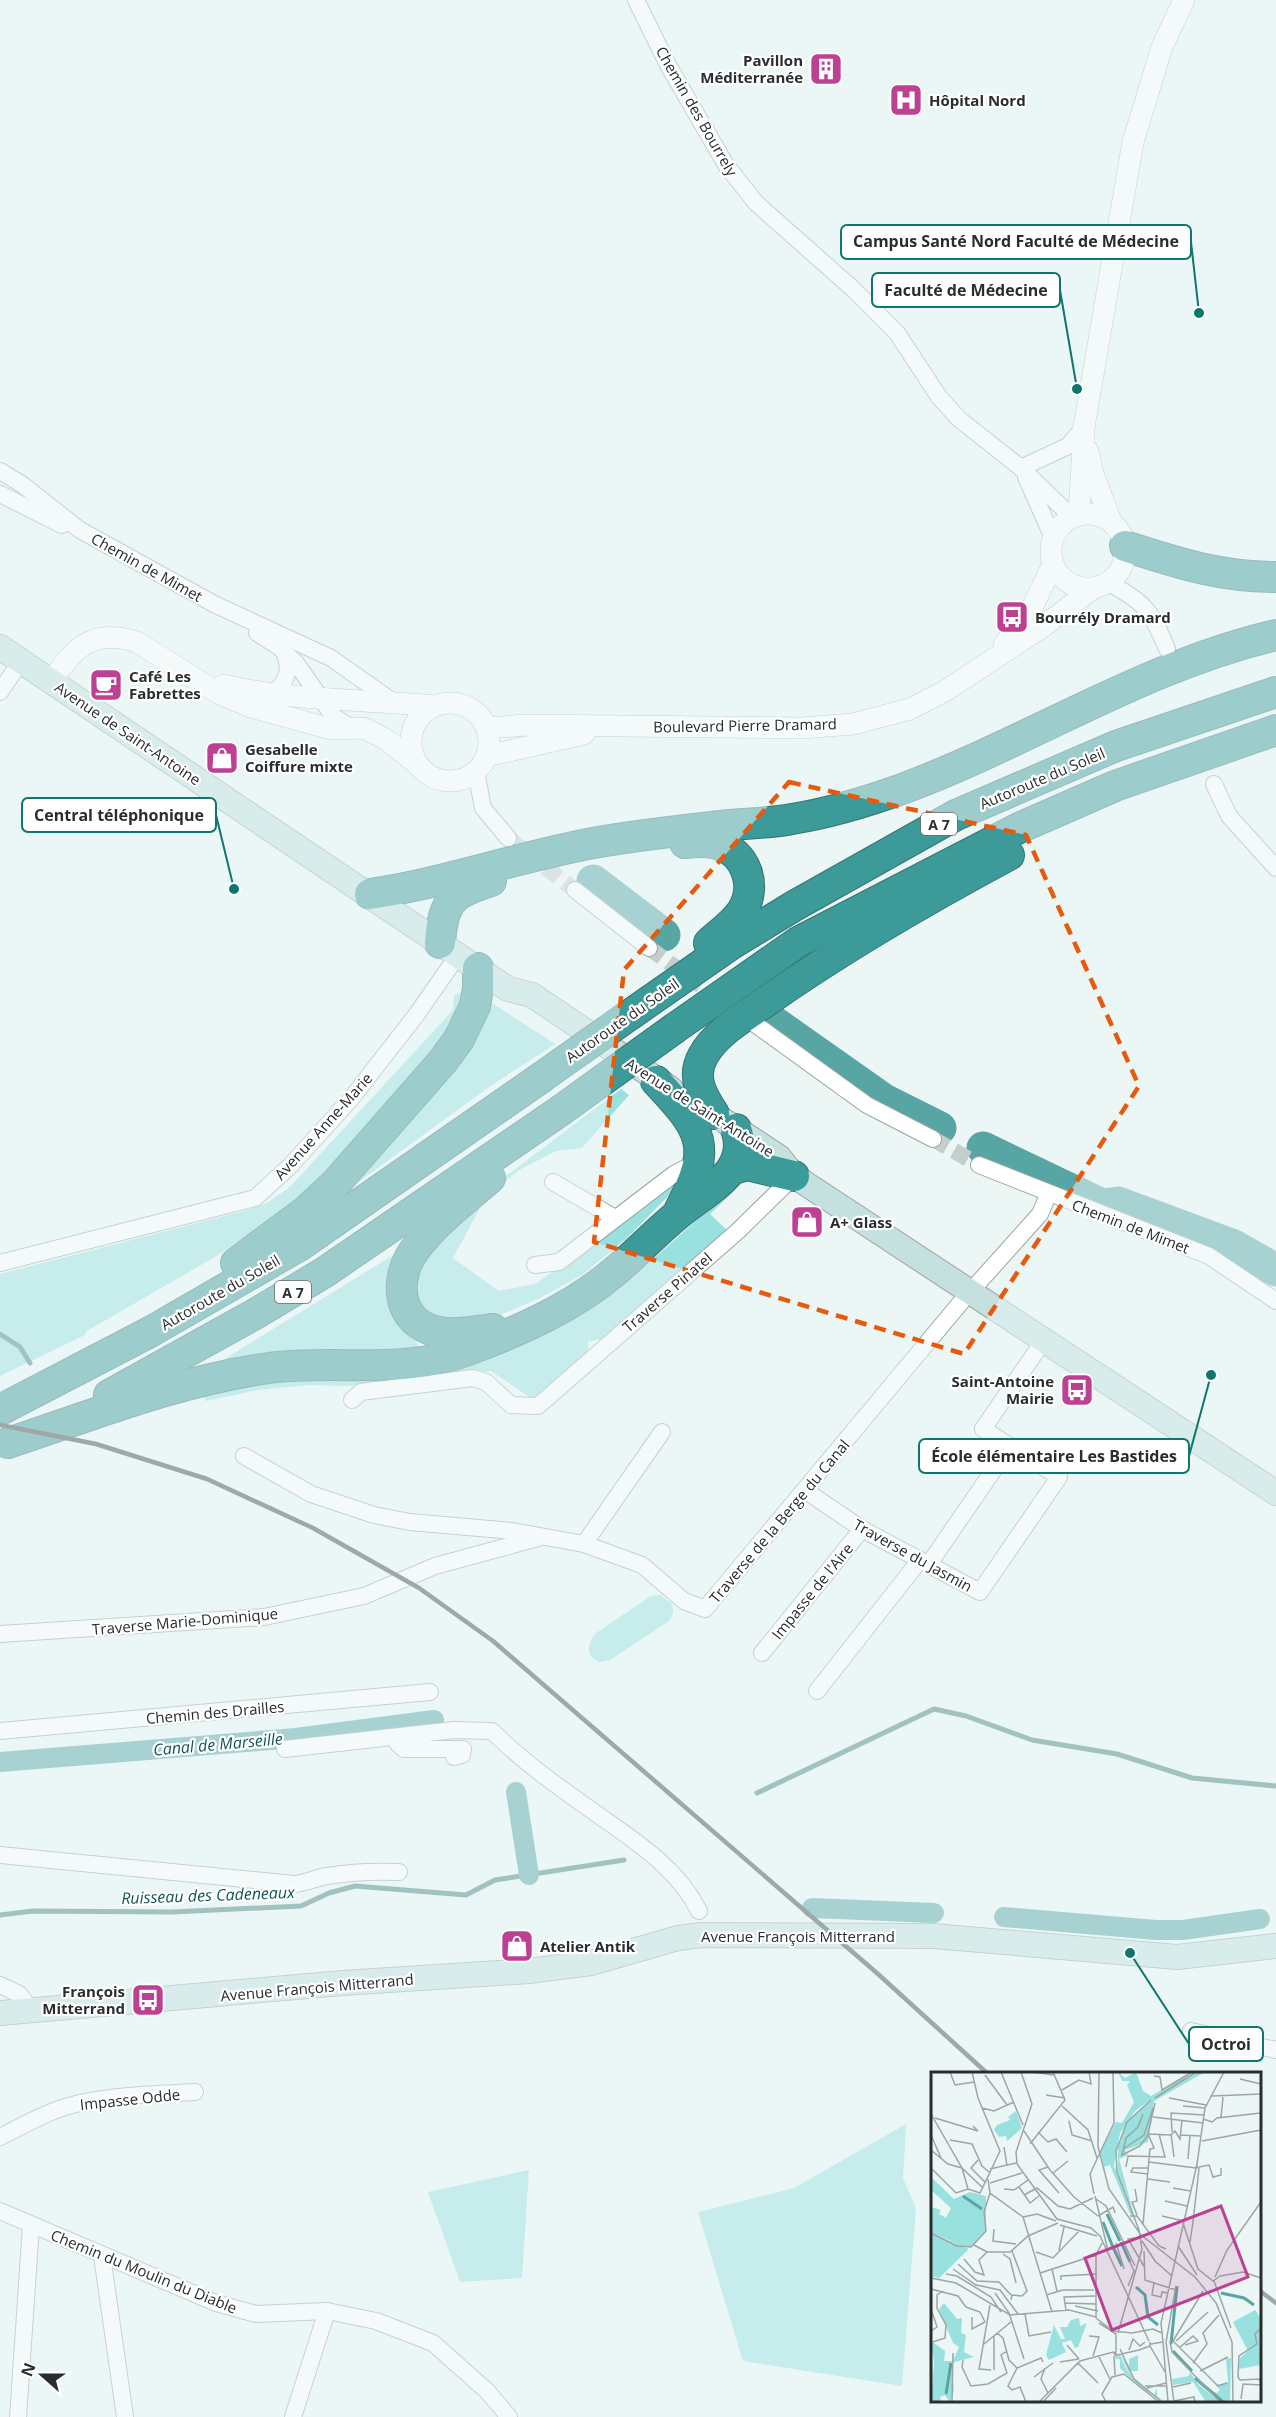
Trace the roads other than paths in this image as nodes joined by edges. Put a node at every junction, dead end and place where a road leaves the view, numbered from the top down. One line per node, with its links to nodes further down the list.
1 (636, 0): 4 (street, Chemin des Bourrely)
2 (1184, 0): 3 (street)
3 (1084, 427): 4 (street); 7 (street); 9 (street)
4 (1022, 468): 7 (street, Chemin des Bourrely); 10 (street, Chemin des Bourrely)
5 (0, 471): 8 (street, Chemin de Mimet)
6 (0, 494): 8 (street, Chemin de Mimet)
7 (1075, 516): 9 (street); 10 (street)
8 (80, 530): 14 (street, Chemin de Mimet)
9 (1118, 534): 12 (highway); 13 (street)
10 (1053, 538): 11 (street)
11 (1053, 564): 13 (street); 19 (street, Boulevard Pierre Dramard)
12 (1276, 577)
13 (1101, 586): 17 (street); 19 (street, Boulevard Pierre Dramard)
14 (214, 604): 18 (street, Chemin de Mimet); 27 (street, Chemin de Mimet)
15 (1276, 634): 40 (highway)
16 (0, 647): 20 (main road, Avenue de Saint-Antoine)
17 (1167, 649)
18 (284, 652): 25 (street); 26 (street, Chemin de Mimet)
19 (996, 655): 30 (street, Boulevard Pierre Dramard)
20 (21, 661): 22 (main road, Avenue de Saint-Antoine); 23 (street)
21 (190, 673): 22 (street); 25 (street); 29 (street)
22 (51, 682): 40 (main road, Avenue de Saint-Antoine)
23 (0, 692)
24 (1276, 692): 43 (highway, Autoroute du Soleil / A 7)
25 (270, 695): 26 (street)
26 (322, 697): 27 (street); 29 (street, Chemin de Mimet)
27 (392, 700): 28 (street)
28 (434, 706): 31 (street); 34 (street)
29 (350, 727): 34 (street)
30 (620, 727): 31 (street, Boulevard Pierre Dramard); 35 (street, Boulevard Pierre Dramard)
31 (488, 728): 35 (street)
32 (1276, 730): 33 (highway, A 7)
33 (1181, 762): 46 (highway, A 7, bridge); 47 (highway)
34 (417, 764): 35 (street)
35 (482, 764): 37 (street)
36 (1214, 784): 38 (street)
37 (508, 838)
38 (1276, 868)
39 (575, 890): 41 (street)
40 (370, 894): 42 (main road, Avenue de Saint-Antoine)
41 (649, 948)
42 (459, 955): 43 (highway); 45 (main road, Avenue de Saint-Antoine); 55 (street, Avenue Anne-Marie); 61 (highway)
43 (631, 1014): 61 (highway, Autoroute du Soleil / A 7, bridge)
44 (752, 1022): 48 (street)
45 (656, 1081): 47 (main road, Avenue de Saint-Antoine); 50 (highway)
46 (563, 1113): 59 (highway); 65 (highway, A 7)
47 (725, 1121): 50 (highway); 51 (main road, Avenue de Saint-Antoine)
48 (933, 1139)
49 (979, 1165): 53 (street, Chemin de Mimet)
50 (719, 1170): 51 (highway); 54 (street); 59 (highway)
51 (794, 1176): 57 (main road, Avenue de Saint-Antoine); 62 (street, Traverse Pinatel)
52 (553, 1182): 54 (street)
53 (1049, 1193): 57 (street, Traverse de la Berge du Canal); 58 (street, Chemin de Mimet)
54 (615, 1218): 56 (street)
55 (0, 1263)
56 (535, 1265)
57 (973, 1293): 60 (main road, Avenue de Saint-Antoine); 68 (street, Traverse de la Berge du Canal)
58 (1276, 1301)
59 (526, 1325): 65 (highway)
60 (1044, 1340): 66 (street, Traverse du Jasmin); 69 (main road, Avenue de Saint-Antoine)
61 (44, 1387): 63 (highway, Autoroute du Soleil / A 7)
62 (352, 1400)
63 (0, 1410)
64 (662, 1432): 72 (street)
65 (4, 1445)
66 (1010, 1446): 73 (street); 73 (street, Traverse du Jasmin)
67 (244, 1456): 71 (street, Traverse de la Berge du Canal)
68 (806, 1491): 70 (street, Traverse du Jasmin); 72 (street, Traverse de la Berge du Canal)
69 (1276, 1493)
70 (862, 1529): 73 (street, Traverse du Jasmin); 75 (street, Impasse de l'Aire)
71 (539, 1538): 72 (street, Traverse de la Berge du Canal); 74 (street, Traverse Marie-Dominique)
72 (584, 1544)
73 (925, 1562): 76 (street)
74 (0, 1634)
75 (762, 1653)
76 (817, 1691)
77 (430, 1692): 78 (street, Chemin des Drailles)
78 (0, 1731)
79 (401, 1736): 80 (street); 81 (street); 84 (street)
80 (285, 1749)
81 (454, 1757)
82 (0, 1855): 83 (street)
83 (399, 1872)
84 (699, 1911)
85 (1276, 1946): 87 (main road, Avenue François Mitterrand)
86 (0, 1985): 87 (street)
87 (31, 2009): 88 (main road, Avenue François Mitterrand)
88 (0, 2013)
89 (1191, 2031): 90 (street)
90 (1276, 2050)
91 (195, 2092): 92 (street, Impasse Odde)
92 (0, 2136)
93 (0, 2211): 94 (street, Chemin du Moulin du Diable)
94 (31, 2226): 95 (street, Chemin du Moulin du Diable); 97 (street)
95 (102, 2256): 96 (street, Chemin du Moulin du Diable); 98 (street)
96 (327, 2311): 99 (street); 100 (street, Chemin du Moulin du Diable)
97 (18, 2417)
98 (125, 2417)
99 (293, 2417)
100 (509, 2417)

